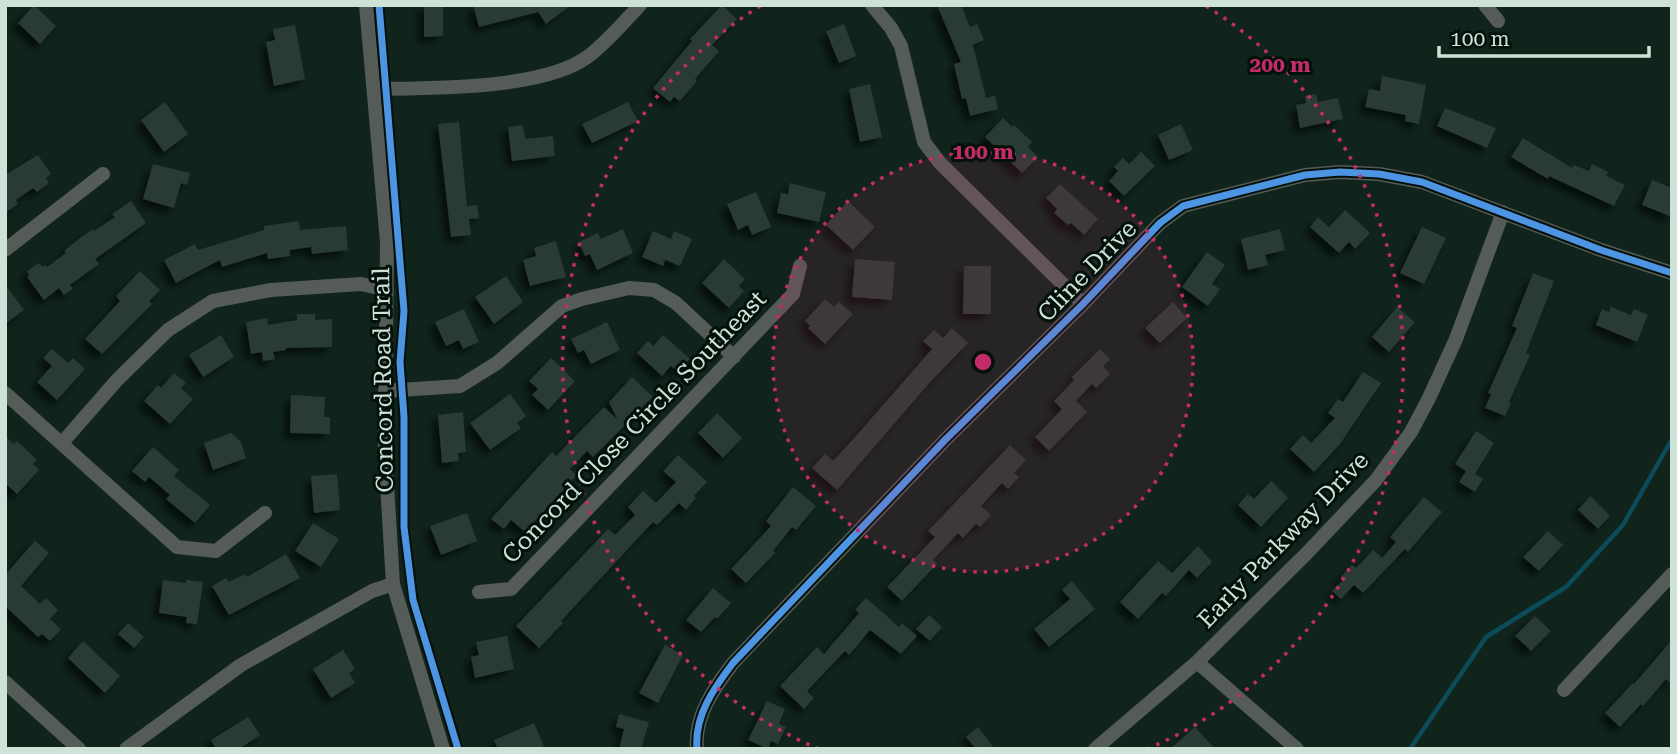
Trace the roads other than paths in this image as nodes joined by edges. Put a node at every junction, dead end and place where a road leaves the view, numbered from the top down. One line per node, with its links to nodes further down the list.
1 (366, 5): 6 (street)
2 (640, 5): 6 (street)
3 (872, 5): 13 (street)
4 (1485, 5): 5 (street)
5 (1498, 21)
6 (374, 89): 12 (street)
7 (103, 174): 9 (street)
8 (1503, 212): 11 (street, Cline Drive); 13 (street, Cline Drive); 22 (street, Early Parkway Drive)
9 (5, 250)
10 (800, 267): 14 (street, Concord Close Circle Southeast)
11 (1672, 273)
12 (387, 290): 15 (street); 17 (street)
13 (1083, 304): 28 (street, Cline Drive)
14 (734, 357): 15 (street); 21 (street, Concord Close Circle Southeast)
15 (385, 391): 20 (street)
16 (5, 393): 17 (street)
17 (62, 443): 18 (street)
18 (265, 513)
19 (1672, 574): 24 (street)
20 (393, 584): 26 (street); 27 (street)
21 (479, 592)
22 (1196, 662): 29 (street, Early Parkway Drive); 30 (street)
23 (5, 682): 25 (street)
24 (1564, 690)
25 (79, 749)
26 (126, 749)
27 (443, 749)
28 (697, 749)
29 (1096, 749)
30 (1297, 749)

